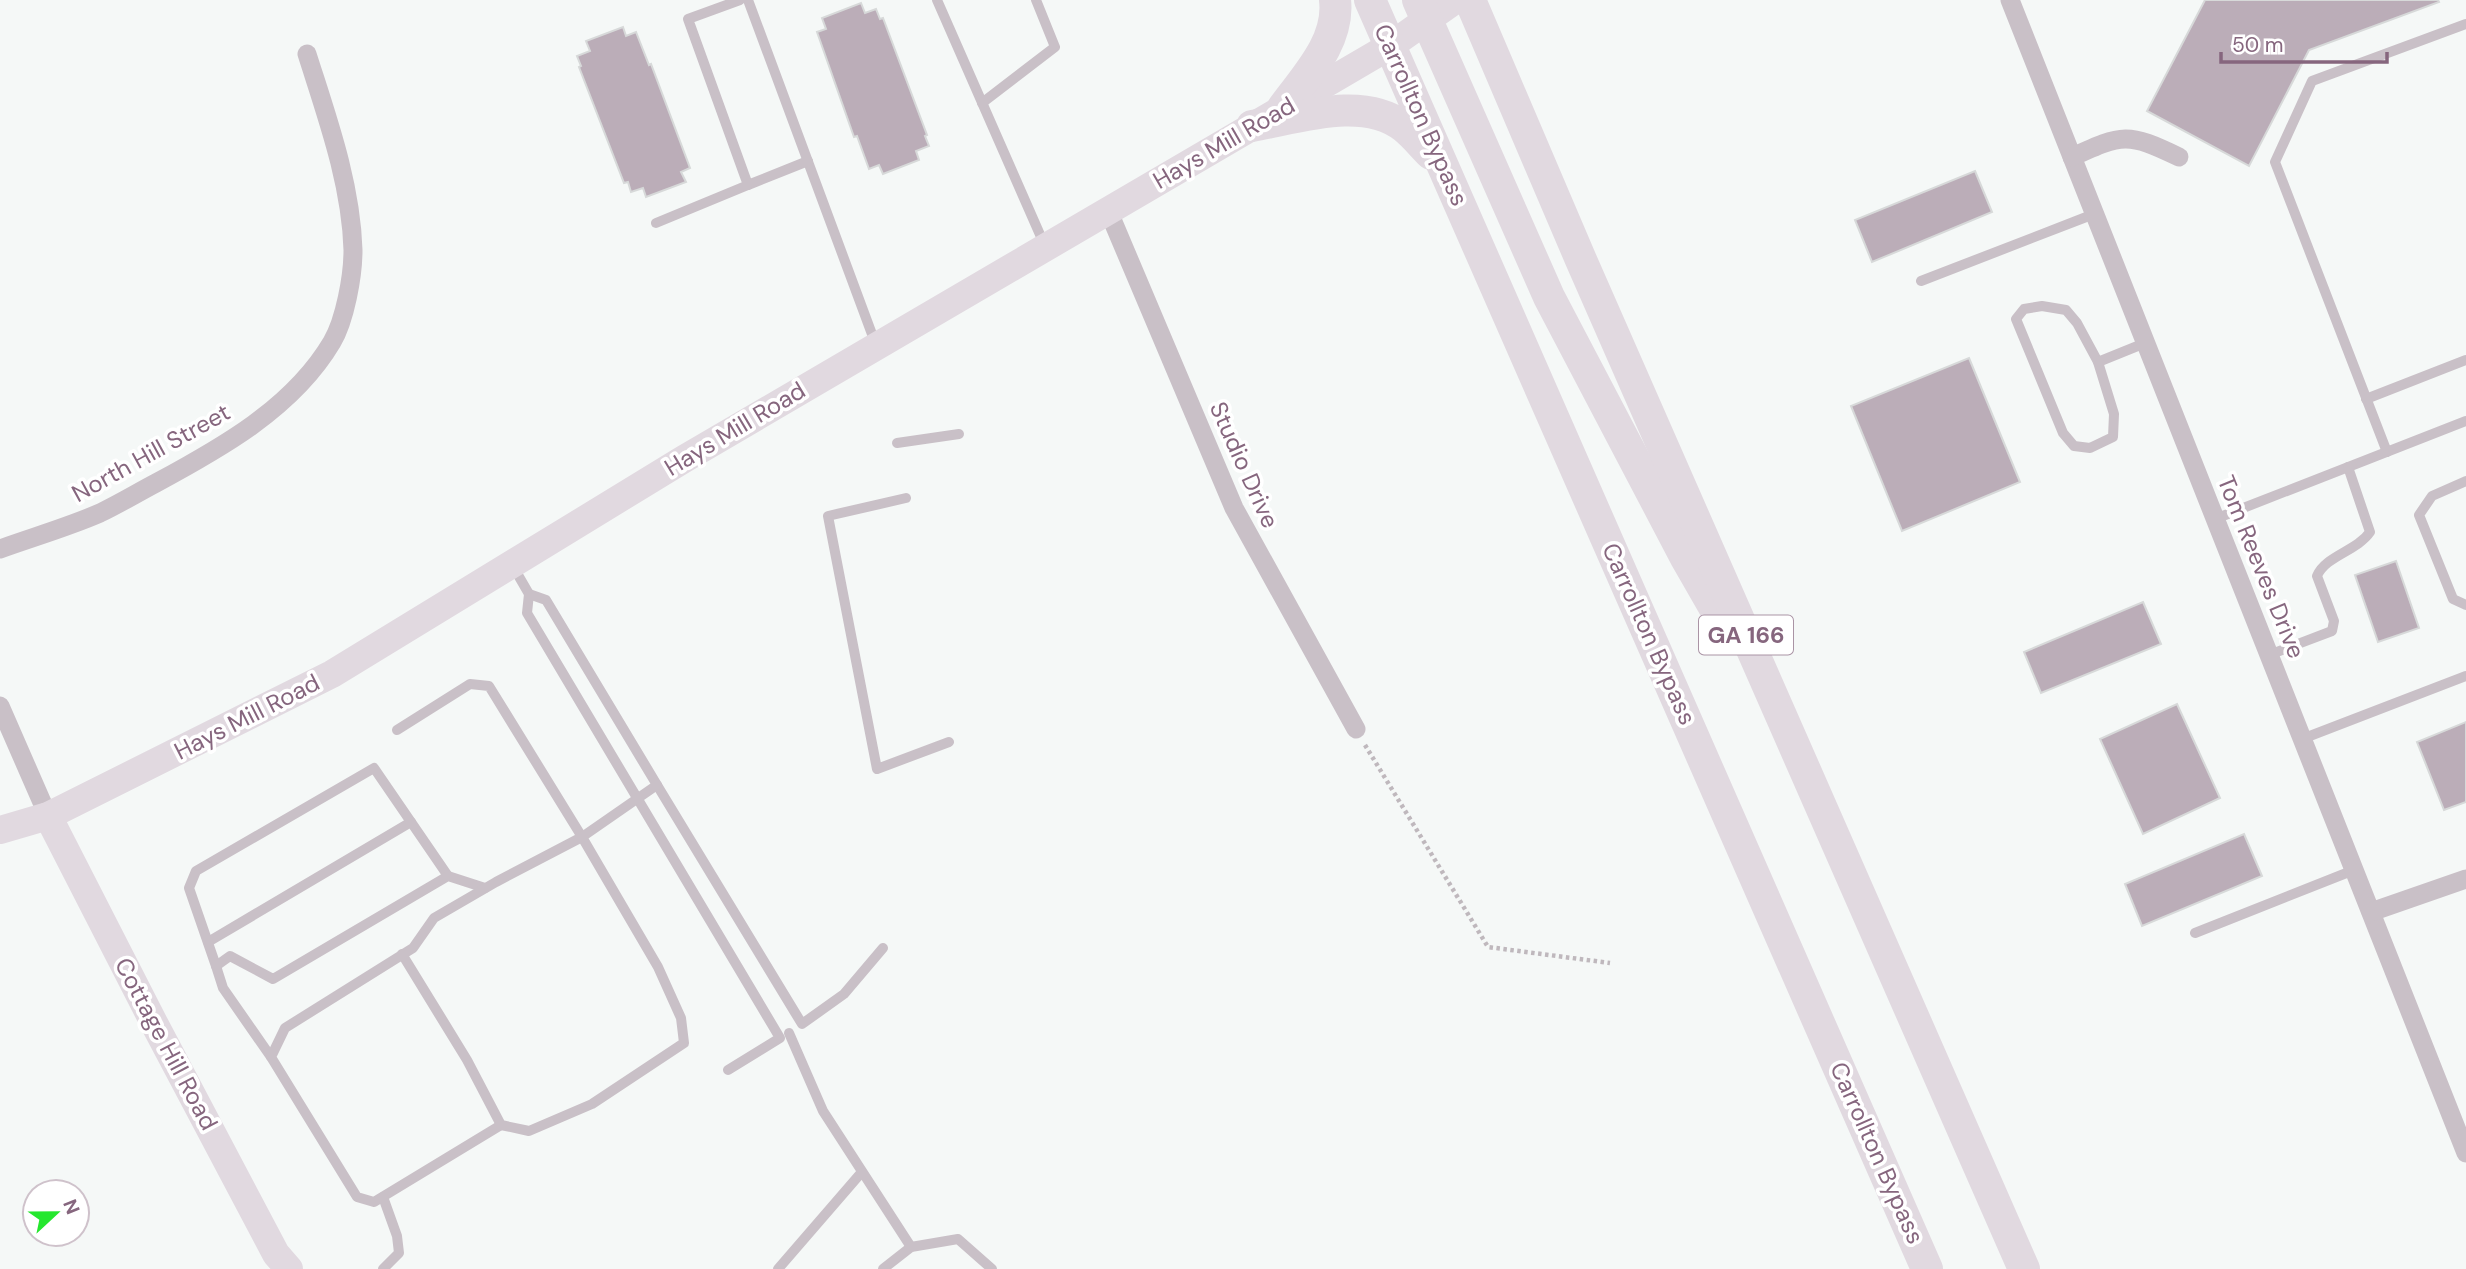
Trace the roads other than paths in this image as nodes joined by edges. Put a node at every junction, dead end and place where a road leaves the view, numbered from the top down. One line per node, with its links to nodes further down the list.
1 (740, 0): 21 (lane)
2 (748, 0): 19 (lane)
3 (937, 0): 14 (lane)
4 (1036, 0): 14 (lane)
5 (1335, 0): 15 (main road)
6 (1370, 0): 12 (main road, Carrollton Bypass)
7 (1455, 0): 10 (street, Hays Mill Road)
8 (1470, 0): 49 (main road, GA 166)
9 (2010, 0): 17 (street, Tom Reeves Drive)
10 (1422, 10): 12 (street, Hays Mill Road); 49 (main road)
11 (2466, 24): 31 (lane)
12 (1390, 46): 15 (street, Hays Mill Road); 20 (main road, Carrollton Bypass)
13 (307, 54): 40 (street, North Hill Street)
14 (982, 103): 25 (lane)
15 (1282, 109): 16 (street, Hays Mill Road)
16 (1252, 127): 20 (main road); 22 (street, Hays Mill Road)
17 (2071, 157): 18 (street); 23 (street, Tom Reeves Drive)
18 (2179, 157)
19 (808, 161): 21 (lane); 28 (lane)
20 (1443, 165): 82 (main road, Carrollton Bypass)
21 (748, 185): 24 (lane)
22 (1108, 210): 25 (street, Hays Mill Road); 47 (street, Studio Drive)
23 (2094, 214): 26 (lane); 27 (street, Tom Reeves Drive)
24 (656, 223)
25 (1045, 247): 28 (street, Hays Mill Road)
26 (1921, 281)
27 (2145, 343): 30 (lane); 39 (street, Tom Reeves Drive)
28 (876, 345): 41 (street, Hays Mill Road)
29 (2466, 360): 31 (lane)
30 (2098, 362): 30 (lane)
31 (2367, 399): 35 (lane)
32 (2466, 421): 35 (lane)
33 (959, 434): 34 (lane)
34 (897, 443)
35 (2387, 452): 36 (lane)
36 (2348, 467): 39 (lane); 44 (lane)
37 (2466, 481): 43 (lane)
38 (906, 498): 51 (lane)
39 (2215, 519): 44 (street, Tom Reeves Drive)
40 (0, 549)
41 (512, 565): 42 (lane); 54 (street, Hays Mill Road)
42 (528, 594): 52 (lane); 53 (lane)
43 (2466, 606)
44 (2269, 655): 50 (street, Tom Reeves Drive)
45 (2466, 676): 50 (lane)
46 (0, 706): 54 (street)
47 (1356, 729)
48 (397, 730): 57 (lane)
49 (1789, 733): 83 (main road, GA 166)
50 (2302, 739): 58 (street, Tom Reeves Drive)
51 (949, 742)
52 (657, 785): 53 (lane); 68 (lane)
53 (636, 799): 57 (lane); 69 (lane)
54 (48, 816): 56 (street, Hays Mill Road); 77 (street, Cottage Hill Road)
55 (411, 822): 59 (lane); 64 (lane); 64 (lane)
56 (0, 830)
57 (582, 837): 61 (lane); 72 (lane)
58 (2354, 870): 62 (street, Tom Reeves Drive); 63 (lane)
59 (447, 876): 61 (lane); 67 (lane)
60 (2466, 879): 62 (street)
61 (485, 888): 66 (lane)
62 (2371, 912): 73 (street, Tom Reeves Drive)
63 (2195, 933)
64 (208, 942): 67 (lane)
65 (883, 948): 68 (lane)
66 (402, 954): 70 (lane); 72 (lane)
67 (216, 966): 70 (lane)
68 (802, 1024): 69 (lane)
69 (784, 1035): 71 (lane); 74 (lane)
70 (271, 1057): 75 (lane)
71 (728, 1070)
72 (501, 1125): 75 (lane)
73 (2466, 1153)
74 (861, 1173): 76 (lane); 79 (lane)
75 (383, 1197): 78 (lane)
76 (911, 1247): 80 (lane); 81 (lane)
77 (289, 1269)
78 (383, 1269)
79 (778, 1269)
80 (883, 1269)
81 (992, 1269)
82 (1927, 1269)
83 (2024, 1269)

